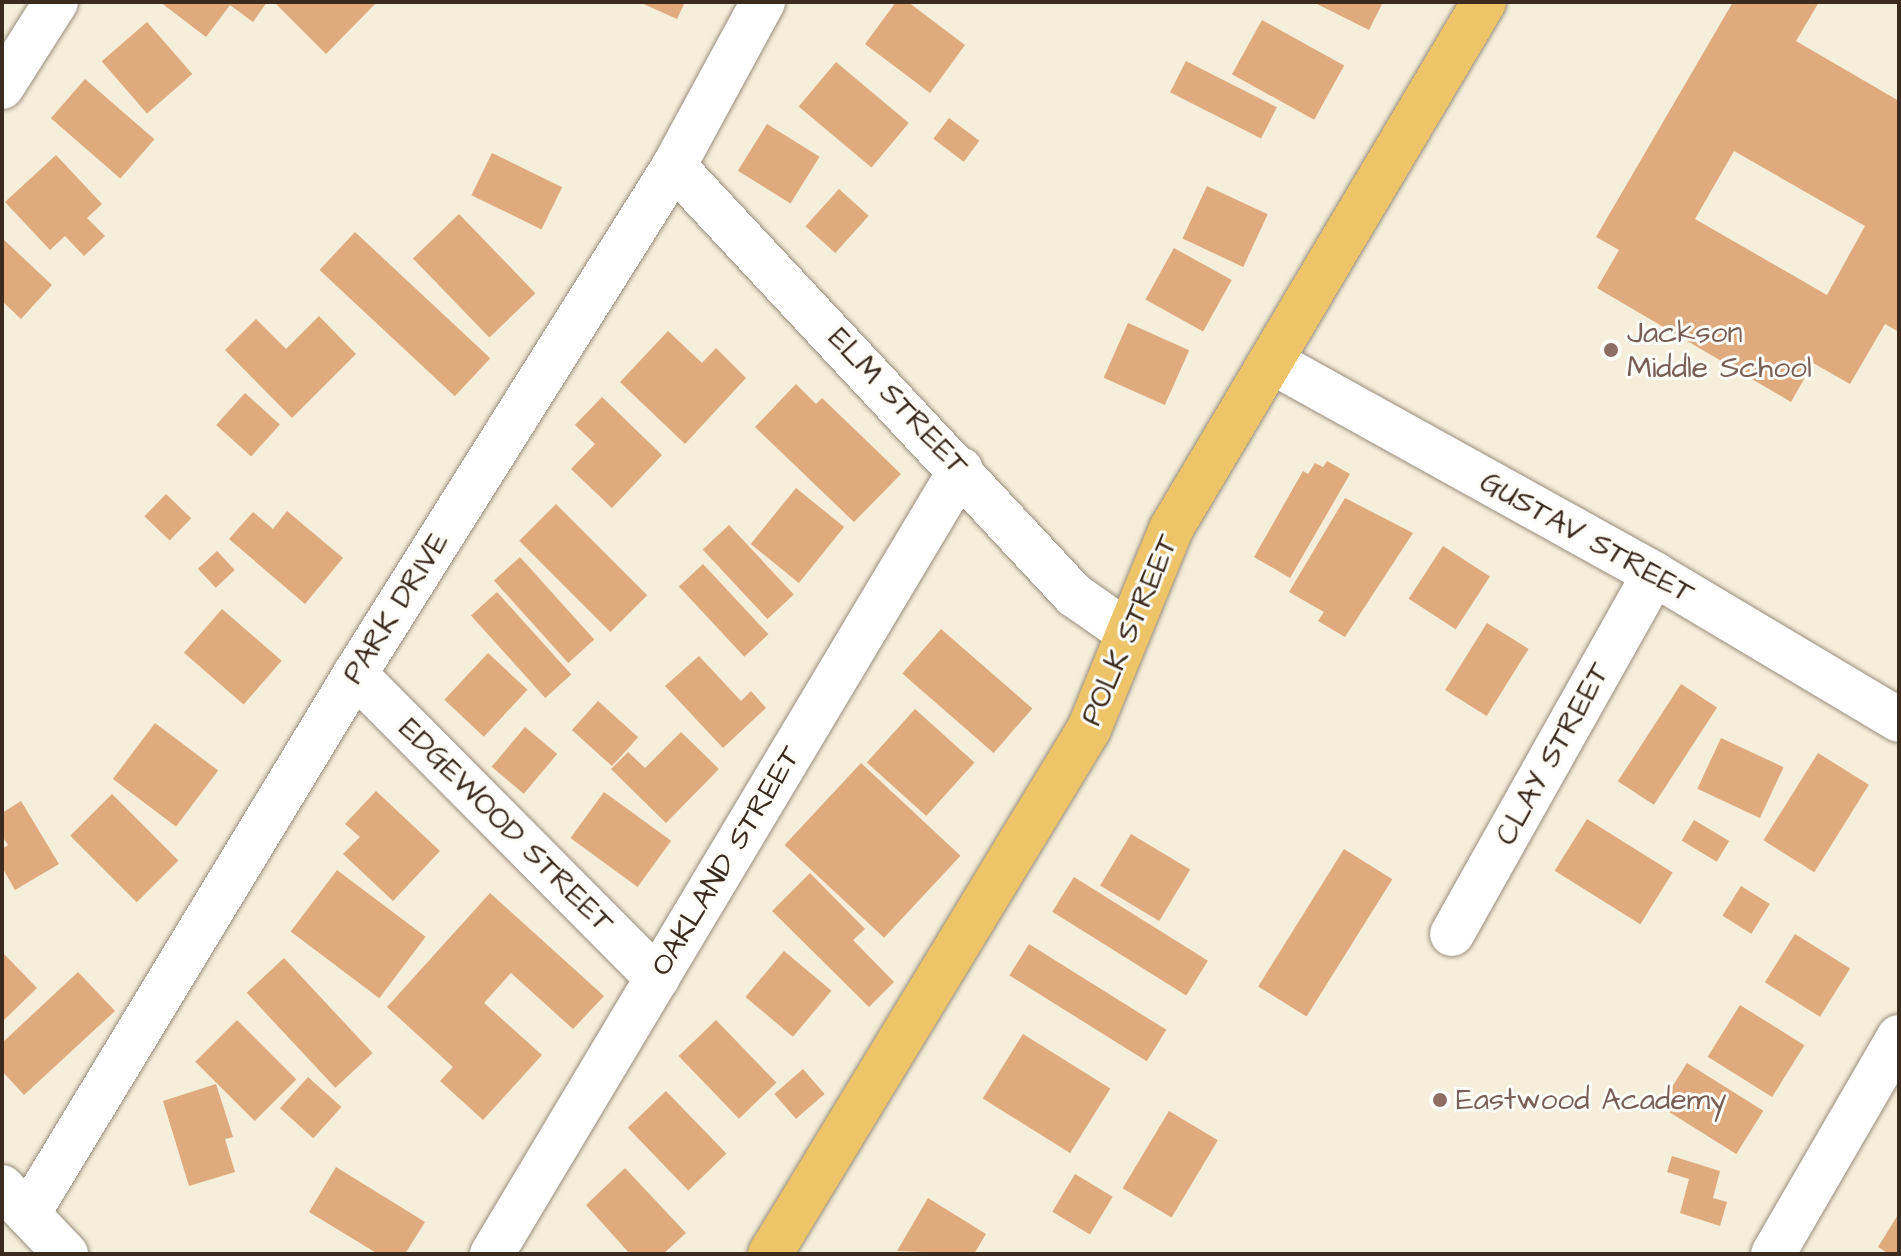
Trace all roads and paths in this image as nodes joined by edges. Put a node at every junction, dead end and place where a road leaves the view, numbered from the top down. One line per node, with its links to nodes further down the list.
1 (56, 2): 4 (street)
2 (763, 2): 5 (street, PARK DRIVE)
3 (1484, 2): 6 (main road, POLK STREET)
4 (2, 87)
5 (674, 166): 7 (street, ELM STREET); 10 (street, PARK DRIVE)
6 (1272, 362): 8 (street, GUSTAV STREET); 9 (main road, POLK STREET)
7 (961, 469): 9 (street, ELM STREET); 13 (street, OAKLAND STREET)
8 (1654, 574): 11 (street, GUSTAV STREET); 12 (street, CLAY STREET)
9 (1127, 632): 18 (main road, POLK STREET)
10 (355, 674): 13 (street, EDGEWOOD STREET); 15 (street, PARK DRIVE)
11 (1899, 720)
12 (1452, 934)
13 (657, 978): 17 (street, OAKLAND STREET)
14 (1899, 1037): 19 (street)
15 (15, 1201): 16 (street)
16 (66, 1254)
17 (492, 1254)
18 (770, 1254)
19 (1773, 1254)

